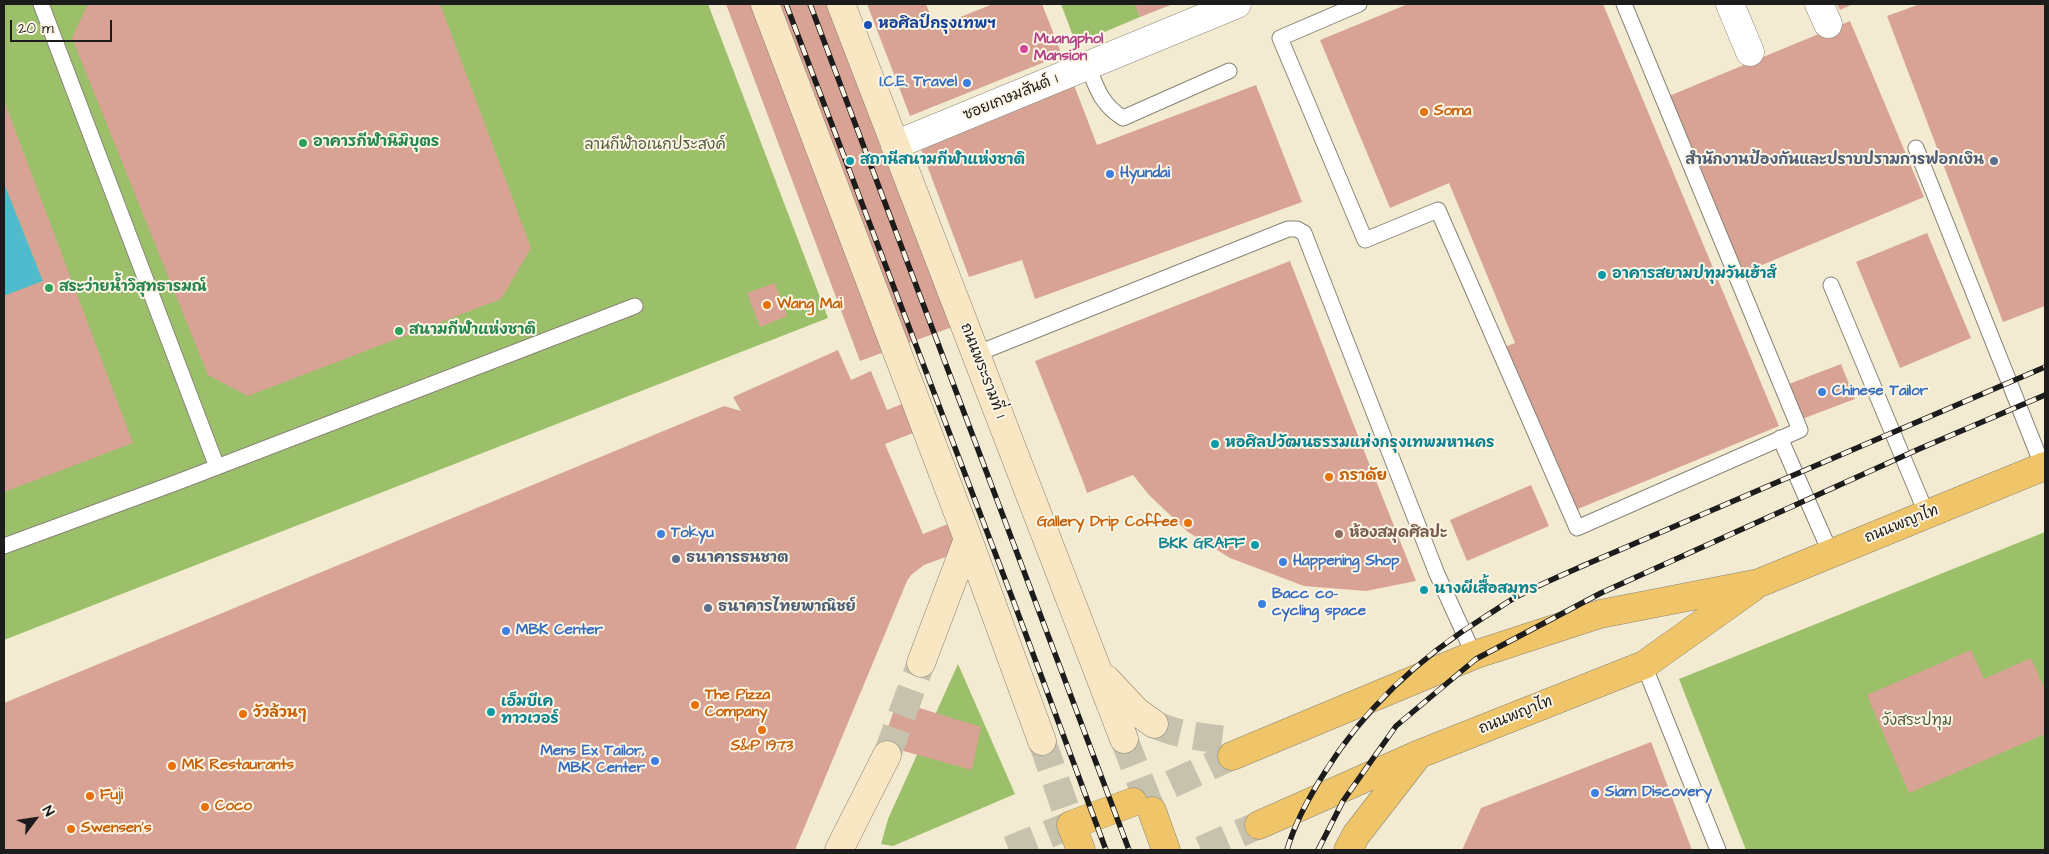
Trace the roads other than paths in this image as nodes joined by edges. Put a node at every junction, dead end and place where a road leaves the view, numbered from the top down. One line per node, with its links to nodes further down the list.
1 (41, 4): 17 (lane)
2 (764, 4): 20 (main road)
3 (841, 4): 11 (main road, ถนนพระรามที่ 1)
4 (1237, 4): 9 (street, ซอยเกษมสันต์ 1)
5 (1359, 4): 16 (lane)
6 (1624, 4): 16 (lane)
7 (1730, 4): 8 (street)
8 (1750, 52)
9 (1088, 66): 10 (lane); 11 (street, ซอยเกษมสันต์ 1)
10 (1230, 71)
11 (895, 145): 15 (main road, ถนนพระรามที่ 1)
12 (1916, 148): 18 (lane)
13 (1831, 285): 19 (lane)
14 (635, 306): 17 (lane)
15 (976, 354): 24 (lane); 25 (main road, ถนนพระรามที่ 1)
16 (1780, 438): 22 (lane)
17 (217, 467): 21 (lane)
18 (2044, 467): 19 (main road, ถนนพญาไท)
19 (1927, 515): 22 (main road, ถนนพญาไท)
20 (968, 539): 26 (main road); 30 (main road)
21 (4, 546)
22 (1831, 554): 23 (main road, ถนนพญาไท)
23 (1759, 583): 24 (main road, ถนนพญาไท); 27 (main road, ถนนพญาไท)
24 (1474, 655): 31 (main road, ถนนพญาไท)
25 (1094, 662): 28 (main road); 29 (main road, ถนนพระรามที่ 1)
26 (921, 663)
27 (1644, 666): 33 (main road, ถนนพญาไท); 39 (lane)
28 (1154, 724)
29 (1124, 739)
30 (1042, 740)
31 (1241, 747)
32 (887, 756): 35 (main road)
33 (1417, 756): 34 (main road, ถนนพญาไท); 38 (main road)
34 (1259, 825)
35 (840, 850)
36 (1081, 850): 37 (main road)
37 (1166, 850)
38 (1348, 850)
39 (1718, 850)

